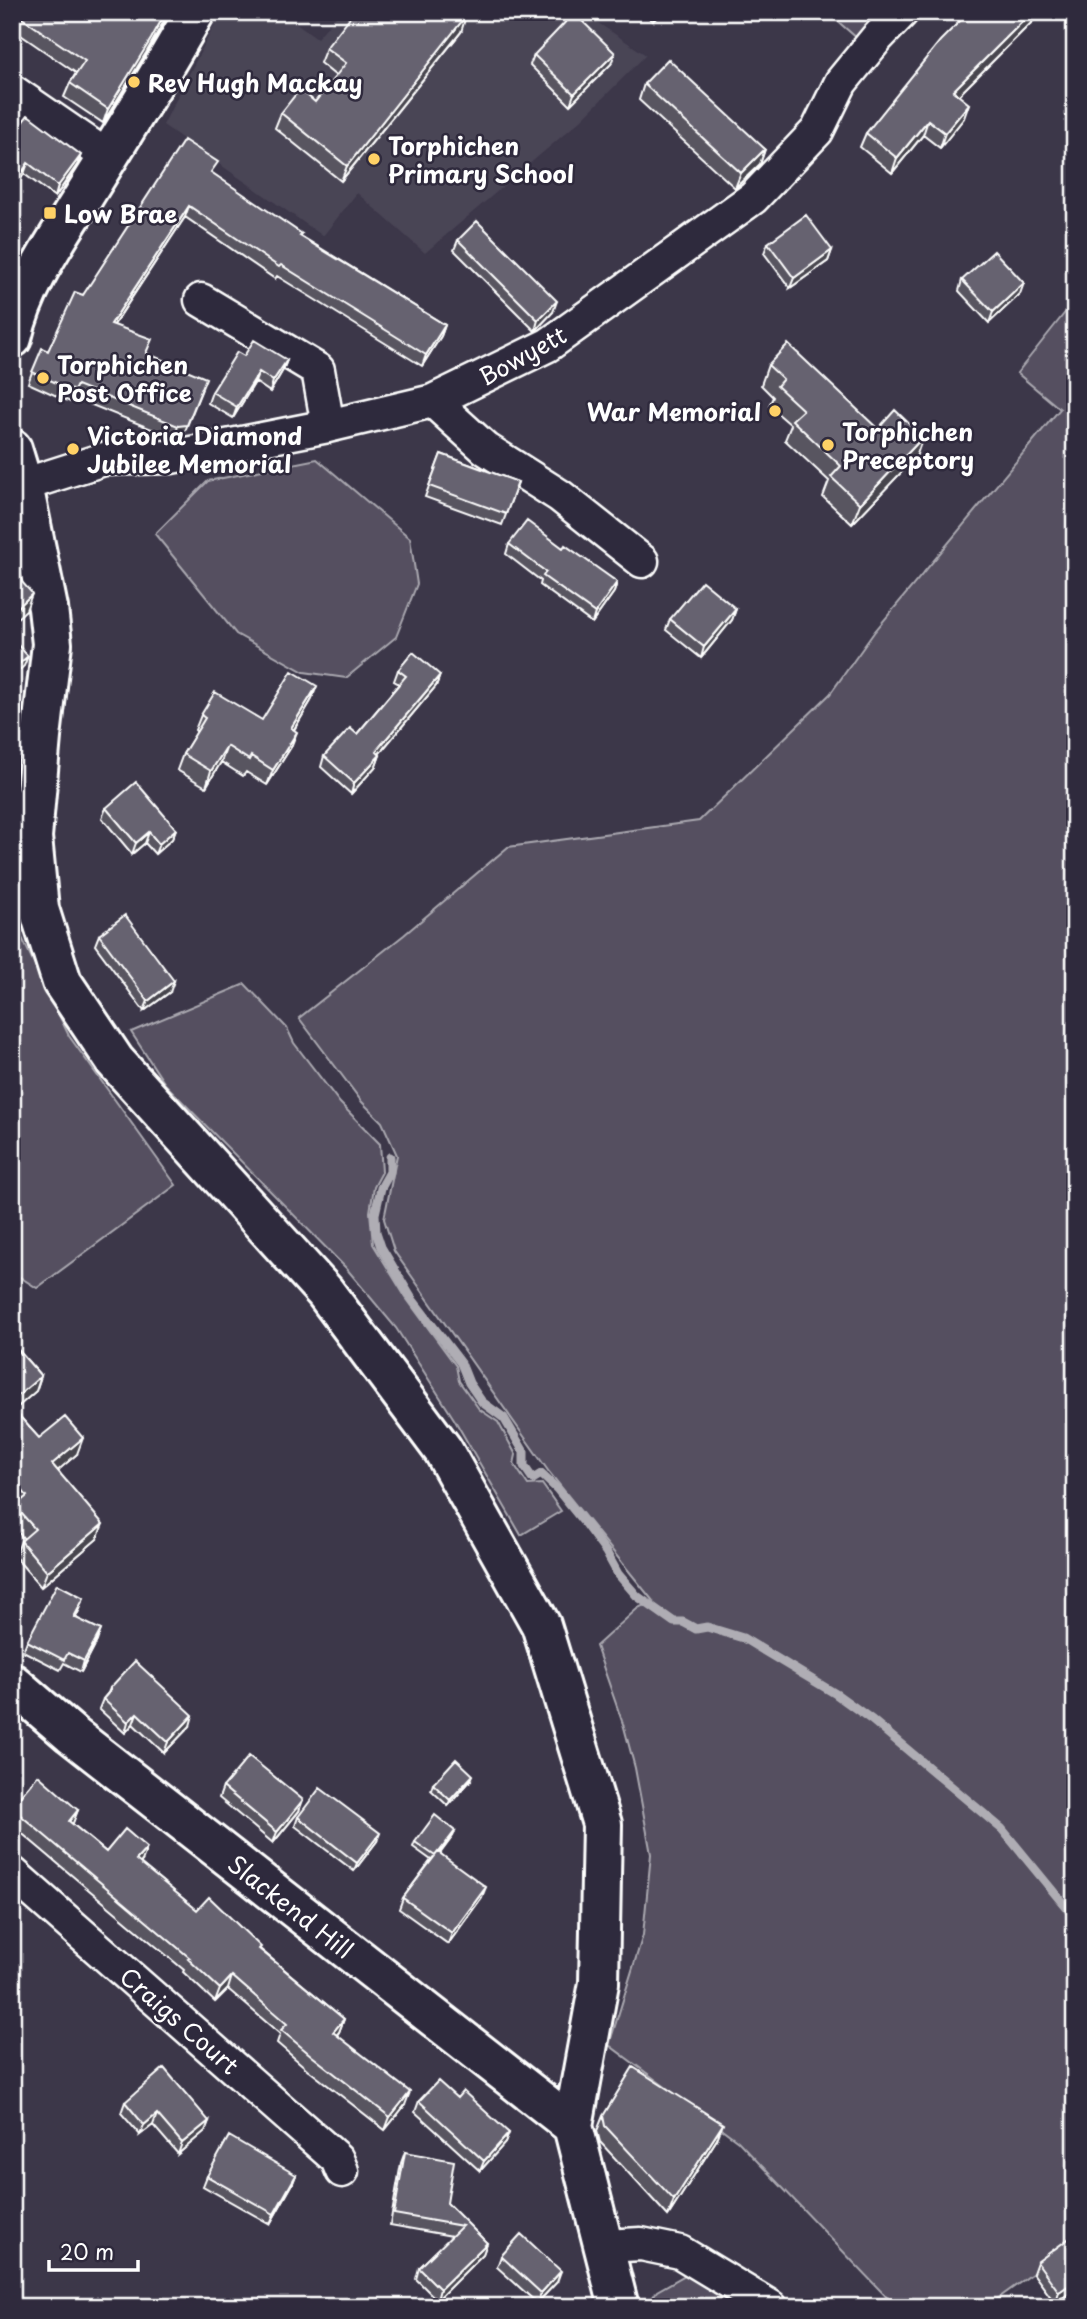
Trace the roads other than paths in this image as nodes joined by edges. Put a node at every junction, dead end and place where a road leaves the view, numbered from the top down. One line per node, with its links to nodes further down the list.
1 (195, 12): 4 (main road)
2 (902, 12): 7 (street, Bowyett)
3 (12, 91): 4 (street)
4 (108, 157): 6 (main road)
5 (201, 300): 8 (street)
6 (12, 338)
7 (433, 401): 8 (street, Bowyett); 10 (street)
8 (327, 426): 9 (street, Bowyett)
9 (16, 465): 13 (main road)
10 (642, 561)
11 (12, 1683): 13 (main road, Slackend Hill)
12 (12, 1873): 14 (street, Craigs Court)
13 (573, 2126): 15 (main road)
14 (342, 2171)
15 (605, 2246): 16 (main road); 17 (street)
16 (619, 2307)
17 (771, 2307)

